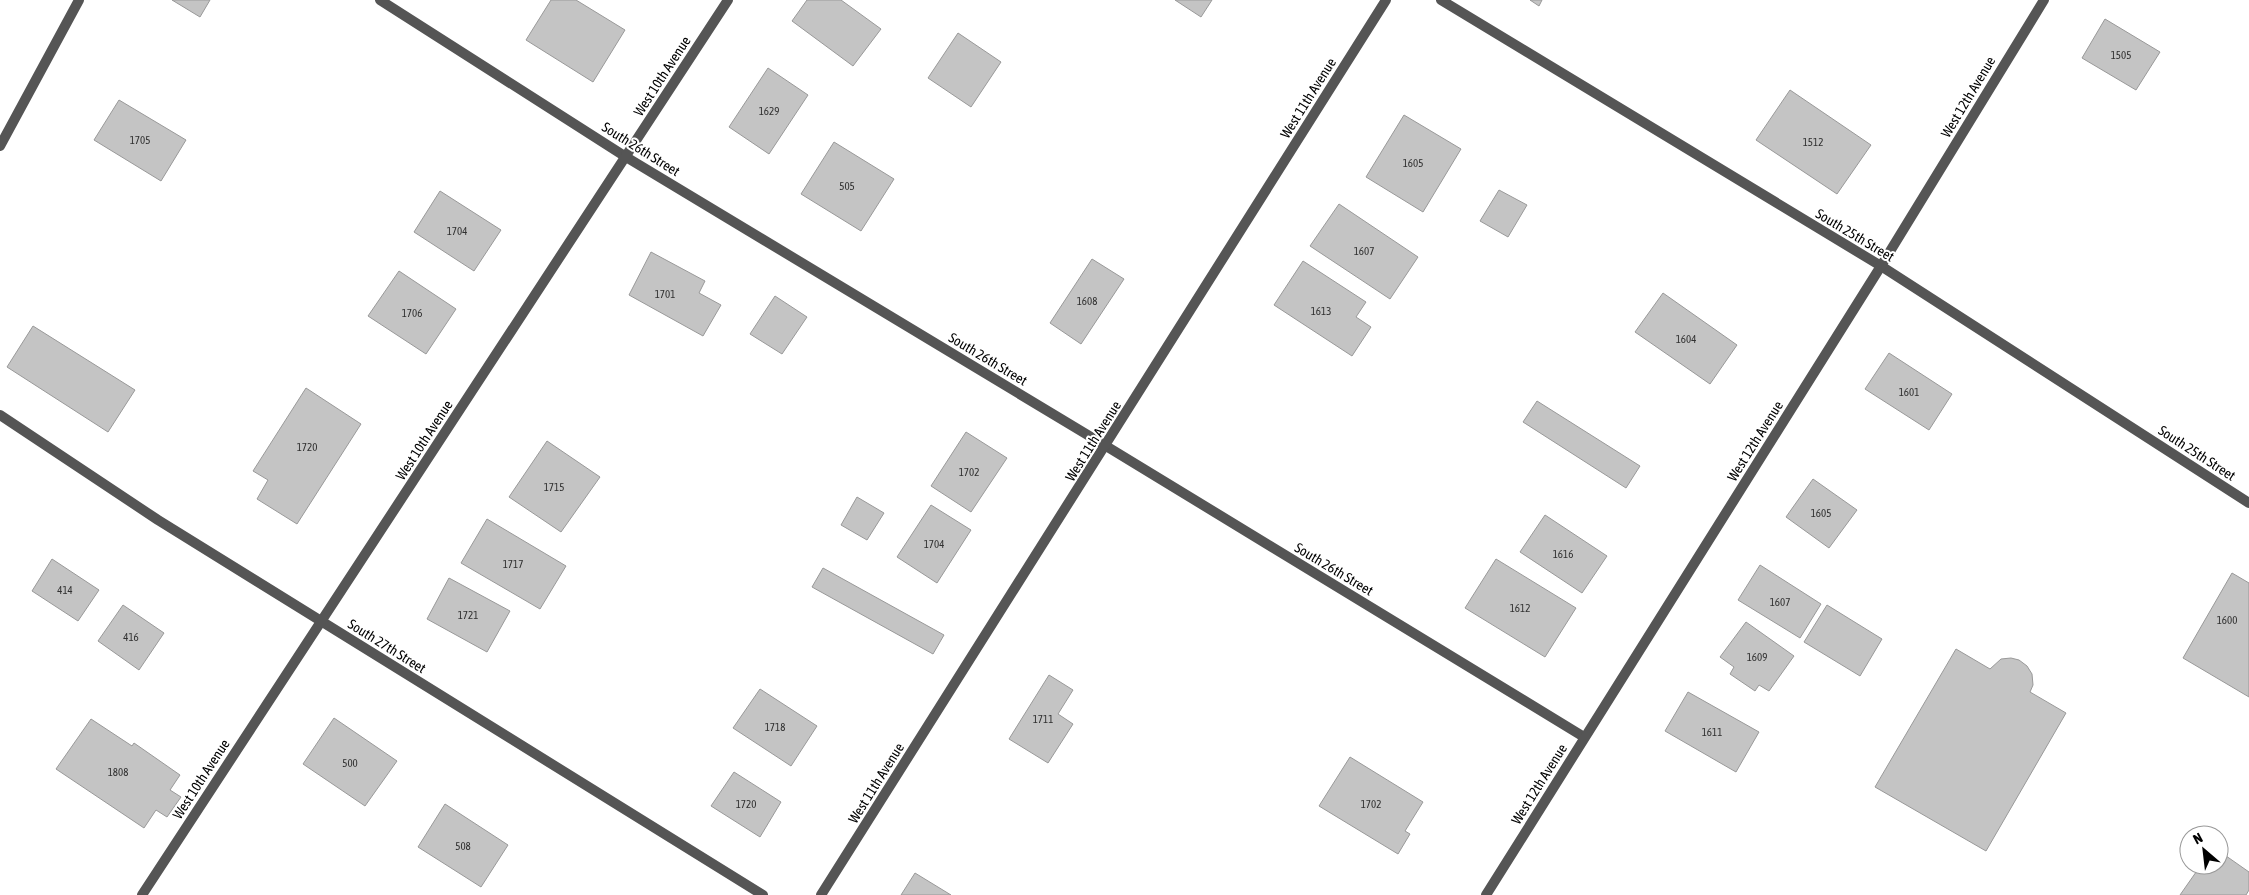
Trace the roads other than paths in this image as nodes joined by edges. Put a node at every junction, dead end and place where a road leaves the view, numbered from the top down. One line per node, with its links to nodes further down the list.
1 (79, 0): 7 (street)
2 (380, 0): 8 (street, South 26th Street)
3 (728, 0): 8 (street, West 10th Avenue)
4 (1386, 0): 11 (street, West 11th Avenue)
5 (1441, 0): 9 (street, South 25th Street)
6 (2044, 0): 9 (street, West 12th Avenue)
7 (0, 146)
8 (626, 156): 11 (street, South 26th Street); 13 (street, West 10th Avenue)
9 (1881, 266): 12 (street, South 25th Street); 14 (street, West 12th Avenue)
10 (0, 415): 13 (street, South 27th Street)
11 (1106, 446): 14 (street, South 26th Street); 17 (street, West 11th Avenue)
12 (2249, 503)
13 (321, 621): 15 (street, West 10th Avenue); 16 (street, South 27th Street)
14 (1584, 737): 18 (street, West 12th Avenue)
15 (142, 895)
16 (763, 895)
17 (820, 895)
18 (1486, 895)

